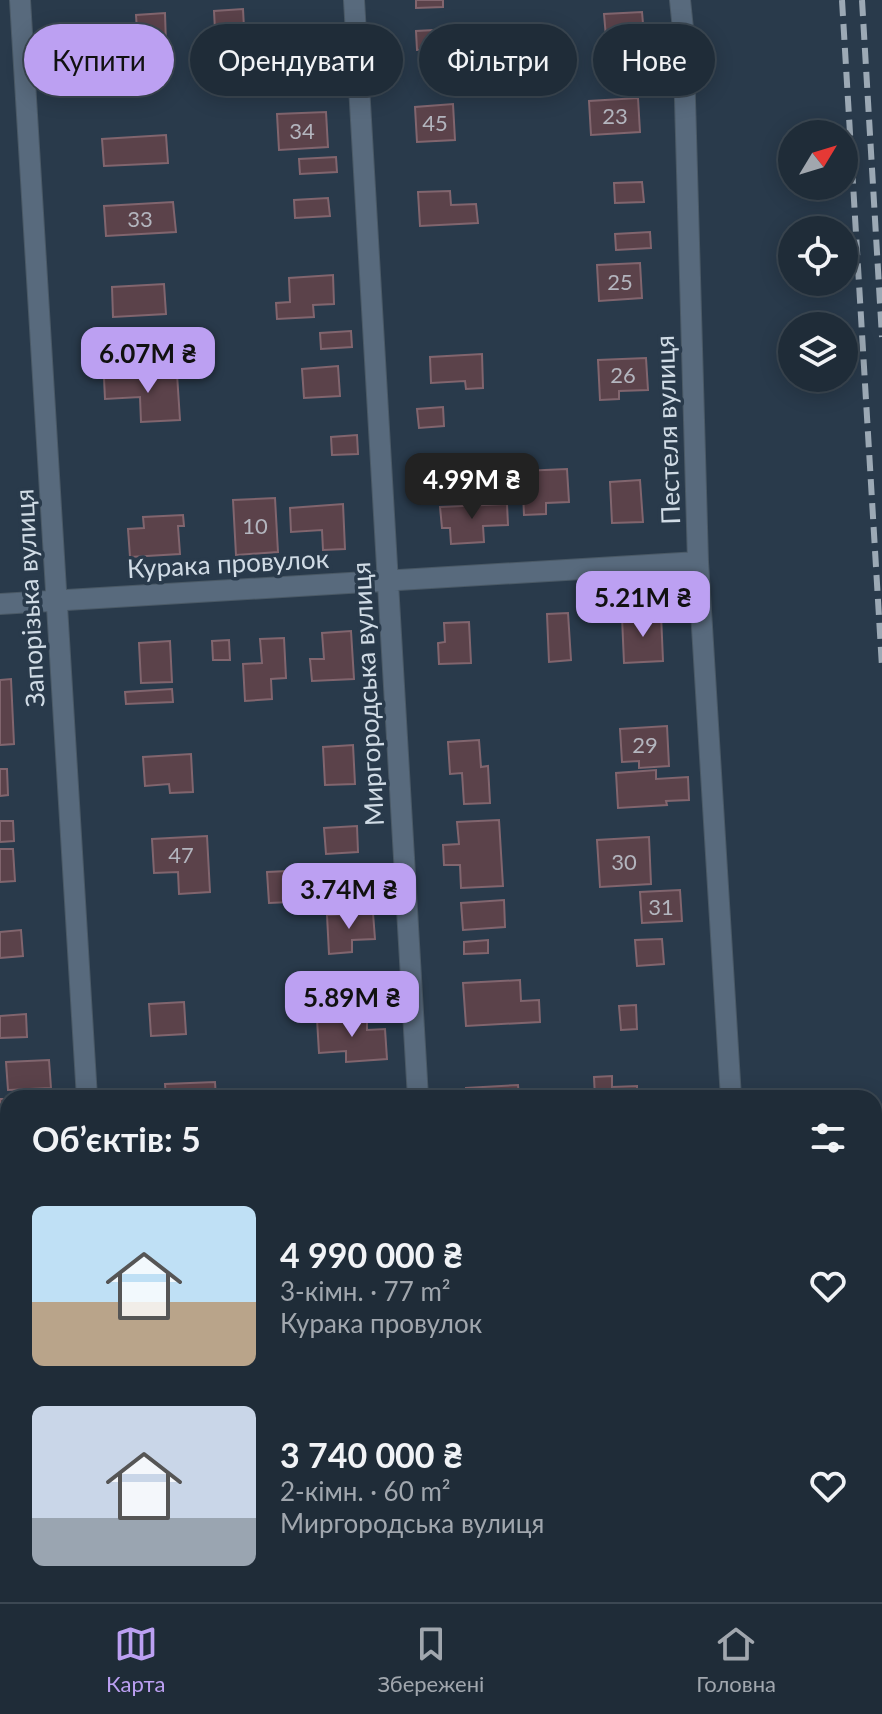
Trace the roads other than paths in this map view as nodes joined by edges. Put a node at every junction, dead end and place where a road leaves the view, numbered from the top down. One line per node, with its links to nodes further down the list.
1 (20, 0): 6 (street, Запорізька вулиця)
2 (354, 0): 5 (street, Миргородська вулиця)
3 (680, 0): 4 (street, Пестеля вулиця)
4 (698, 562): 5 (street, Курака провулок); 10 (street, Пестеля вулиця)
5 (388, 581): 6 (street, Курака провулок); 9 (street, Миргородська вулиця)
6 (56, 600): 7 (street, Курака провулок); 8 (street, Запорізька вулиця)
7 (0, 604)
8 (87, 1090)
9 (418, 1090)
10 (731, 1090)

